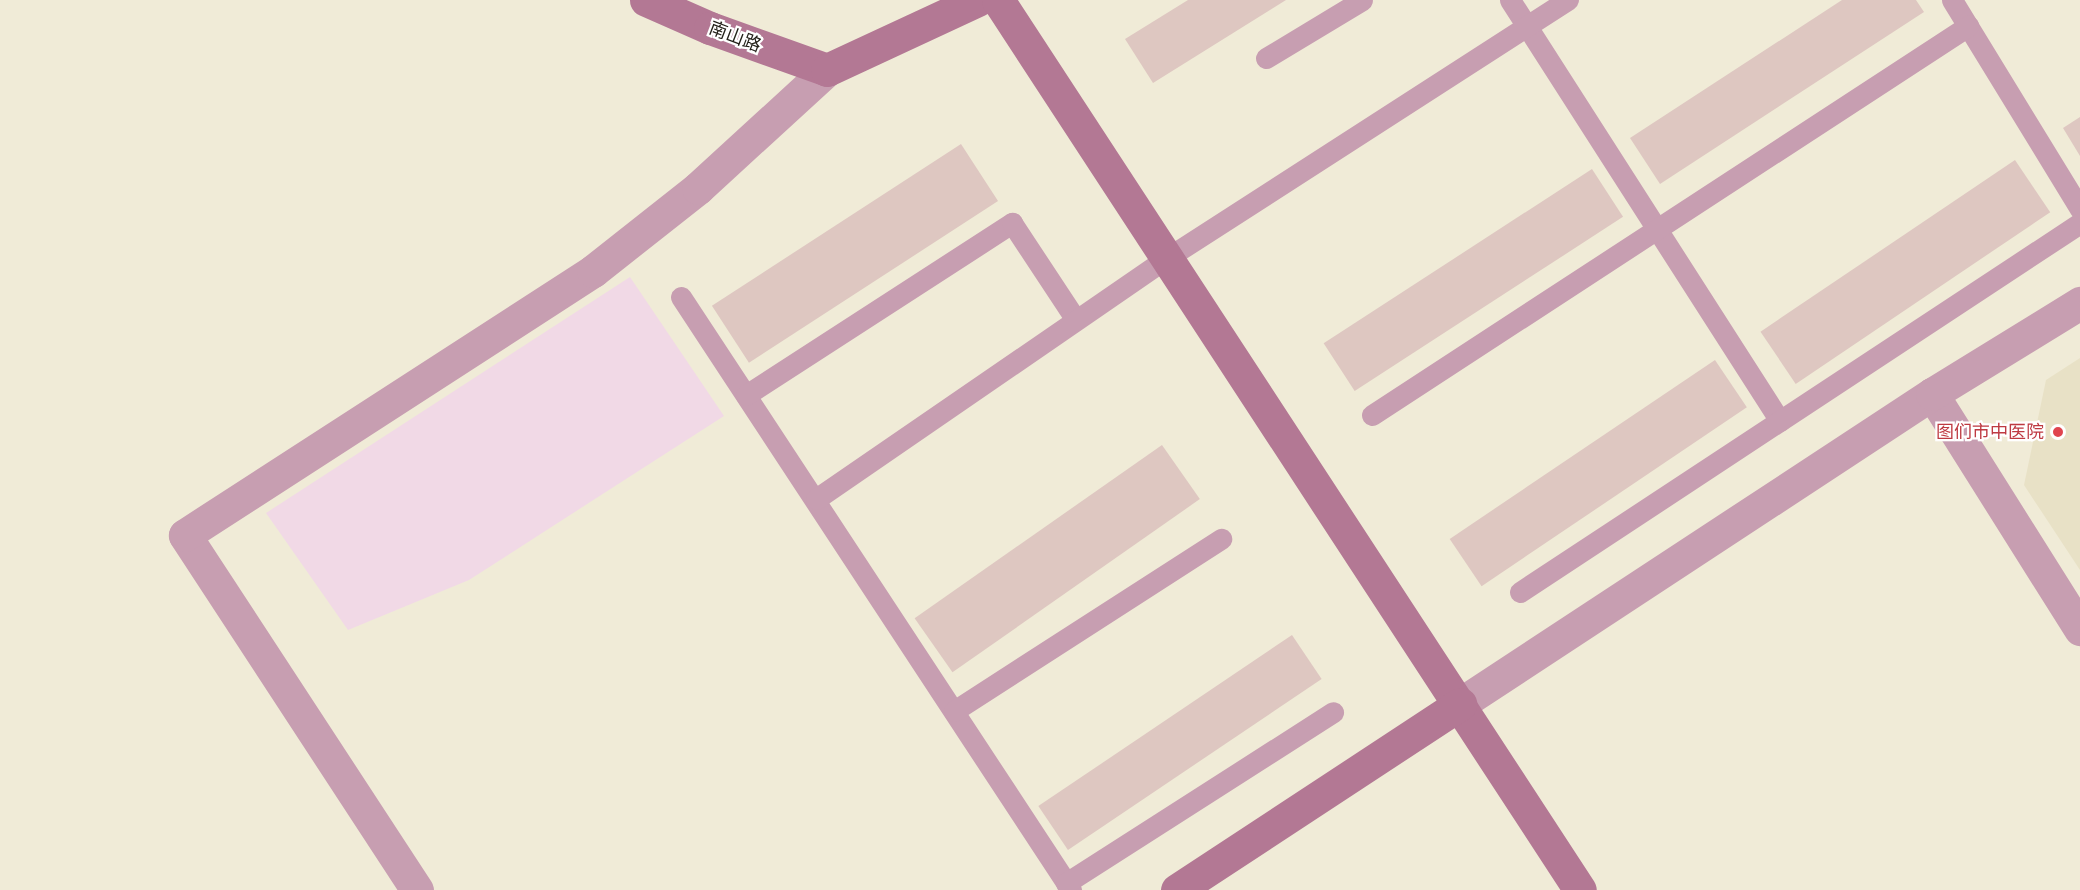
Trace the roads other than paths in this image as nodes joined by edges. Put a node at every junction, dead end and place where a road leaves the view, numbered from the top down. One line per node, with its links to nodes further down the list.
1 (646, 0): 11 (street, 南山路)
2 (978, 0): 11 (street)
3 (998, 0): 15 (street)
4 (1362, 0): 10 (lane)
5 (1510, 0): 9 (lane)
6 (1568, 0): 9 (lane)
7 (1952, 0): 8 (lane)
8 (1968, 26): 12 (lane); 14 (lane)
9 (1526, 27): 14 (lane); 15 (lane)
10 (1266, 58)
11 (827, 70): 31 (street)
12 (2080, 209)
13 (2080, 223): 22 (lane)
14 (1657, 229): 21 (lane); 22 (lane)
15 (1167, 258): 18 (lane); 27 (street)
16 (681, 297): 20 (lane)
17 (2080, 303): 19 (street)
18 (1076, 320): 20 (lane); 23 (lane)
19 (1932, 394): 26 (street); 27 (street)
20 (746, 395): 23 (lane)
21 (1372, 415)
22 (1780, 421): 25 (lane)
23 (816, 499): 28 (lane)
24 (1221, 539): 28 (lane)
25 (1520, 592)
26 (2080, 629)
27 (1460, 704): 32 (street); 33 (street)
28 (954, 711): 30 (lane)
29 (1333, 712): 30 (lane)
30 (1069, 887)
31 (417, 890)
32 (1177, 890)
33 (1580, 890)

